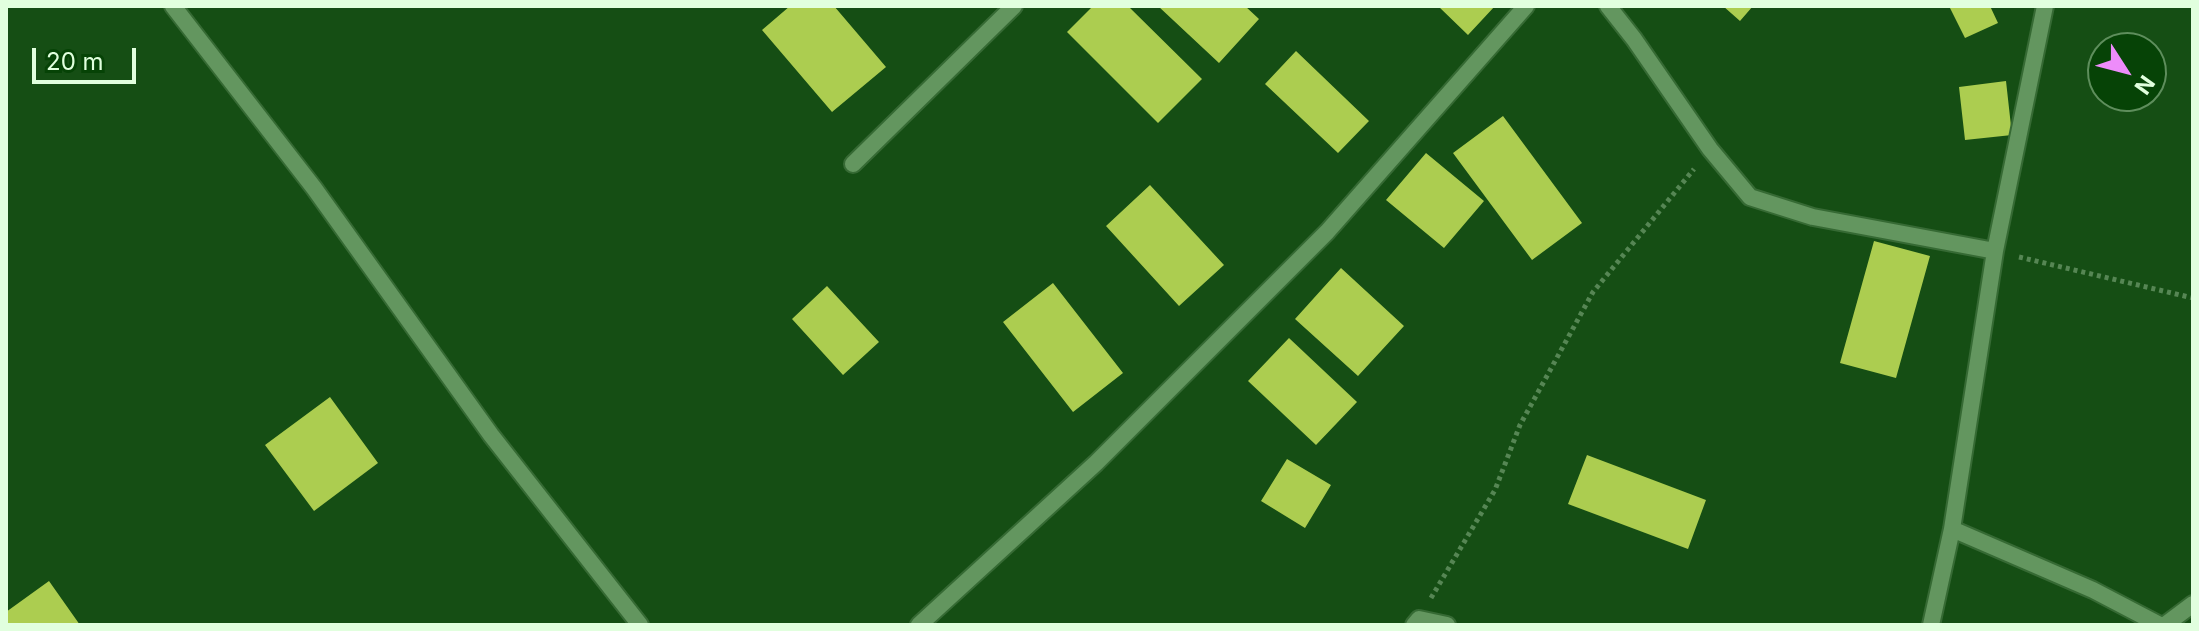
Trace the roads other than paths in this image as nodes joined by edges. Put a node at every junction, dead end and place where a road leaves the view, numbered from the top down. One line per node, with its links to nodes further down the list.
1 (173, 6): 11 (street)
2 (1014, 6): 6 (street)
3 (1526, 6): 12 (street)
4 (1608, 6): 7 (street)
5 (2045, 6): 7 (street)
6 (853, 164)
7 (1995, 251): 8 (street)
8 (1952, 529): 14 (street); 15 (street)
9 (2193, 604): 15 (street)
10 (1416, 622): 13 (street)
11 (640, 625)
12 (919, 625)
13 (1447, 625)
14 (1931, 625)
15 (2163, 625)

